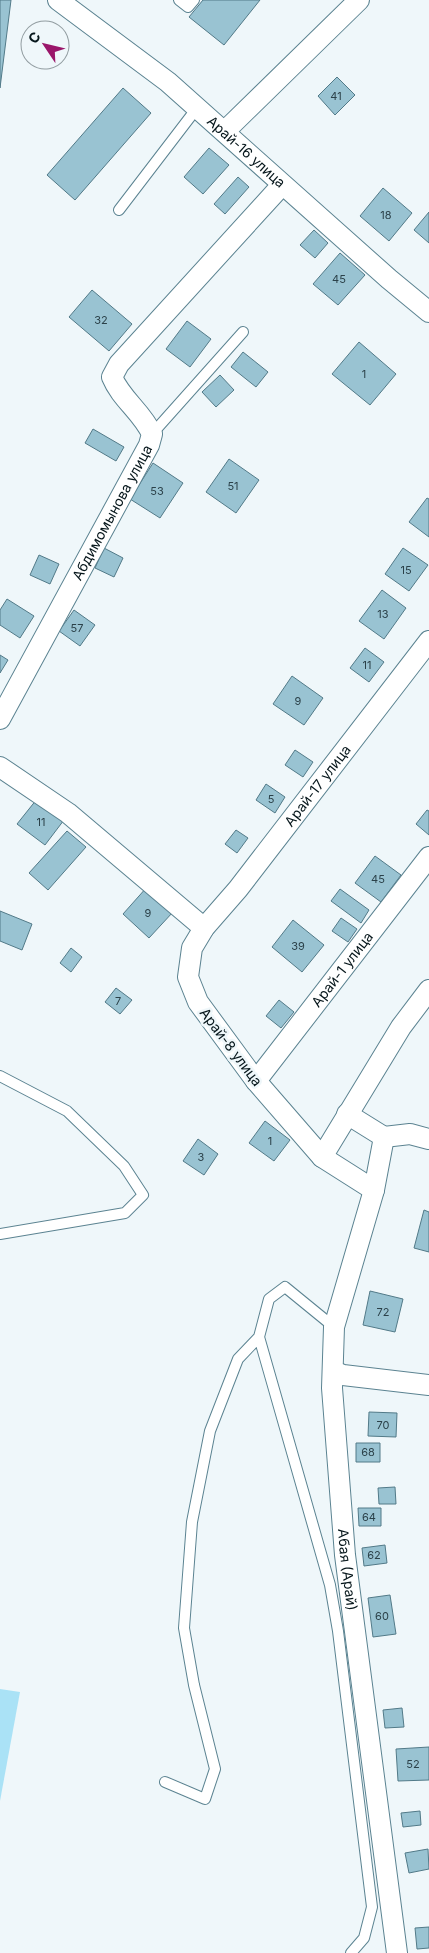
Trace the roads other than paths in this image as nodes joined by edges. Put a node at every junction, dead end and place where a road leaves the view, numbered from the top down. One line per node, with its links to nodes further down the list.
1 (58, 0): 5 (street, Арай-16 улица)
2 (179, 0): 3 (lane)
3 (194, 0)
4 (359, 0): 6 (street)
5 (197, 108): 6 (street, Арай-16 улица); 8 (lane)
6 (225, 132): 7 (street, Арай-16 улица)
7 (282, 185): 9 (street, Арай-16 улица); 11 (street, Абдимомынова улица)
8 (120, 210)
9 (429, 312)
10 (243, 332): 11 (lane)
11 (152, 434): 13 (street, Абдимомынова улица)
12 (429, 641): 16 (street, Арай-17 улица)
13 (0, 719)
14 (0, 767): 16 (street)
15 (429, 856): 19 (street, Арай-1 улица)
16 (204, 928): 19 (street, Арай-8 улица)
17 (429, 990): 20 (street)
18 (0, 1076): 25 (lane)
19 (256, 1082): 23 (street, Арай-8 улица)
20 (347, 1114): 21 (street); 23 (street)
21 (384, 1137): 22 (street); 24 (street)
22 (429, 1139)
23 (322, 1157): 24 (street, Арай-8 улица)
24 (374, 1190): 26 (street, Абая (Арай))
25 (0, 1234)
26 (334, 1327): 27 (lane); 28 (street, Абая (Арай))
27 (259, 1337): 30 (lane); 31 (lane)
28 (333, 1371): 29 (street); 32 (street, Абая (Арай))
29 (429, 1384)
30 (165, 1782)
31 (351, 1953)
32 (396, 1953)

